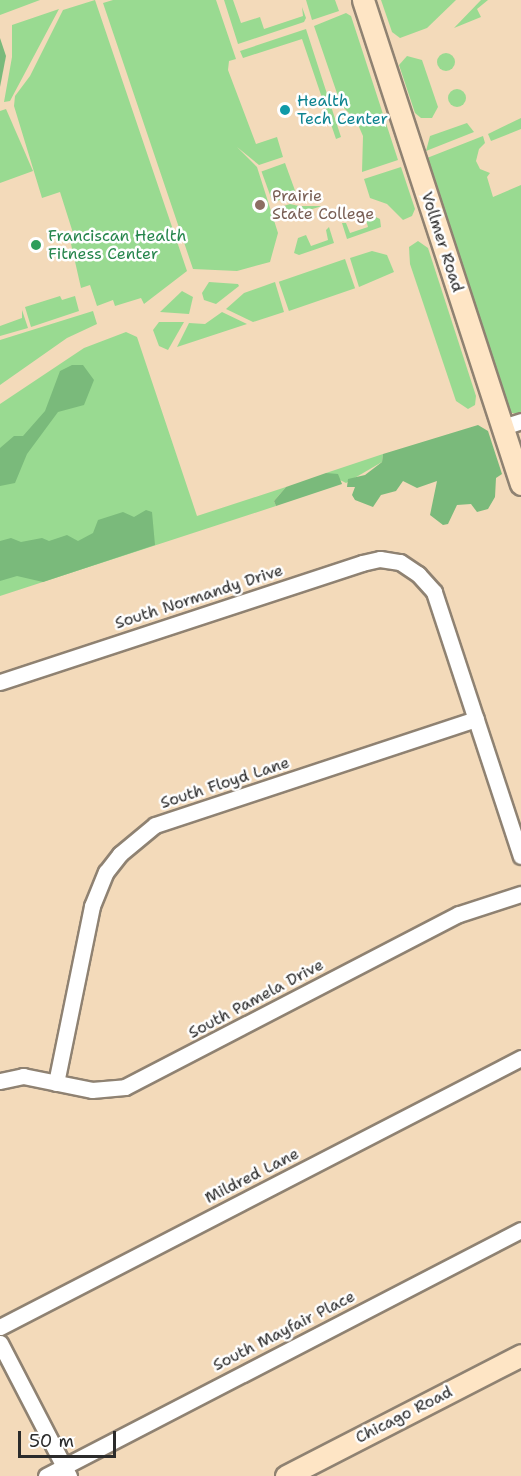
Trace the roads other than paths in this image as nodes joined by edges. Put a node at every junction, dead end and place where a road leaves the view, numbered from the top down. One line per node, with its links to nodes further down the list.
1 (363, 0): 2 (main road, Vollmer Road)
2 (512, 424): 3 (main road, Vollmer Road)
3 (521, 484)
4 (0, 682): 5 (street, South Normandy Drive)
5 (476, 719): 6 (street); 10 (street, South Floyd Lane)
6 (521, 856)
7 (521, 894): 10 (street, South Pamela Drive)
8 (521, 1058): 12 (street, Mildred Lane)
9 (0, 1081): 10 (street, South Pamela Drive)
10 (56, 1083)
11 (521, 1230): 15 (street, South Mayfair Place)
12 (0, 1327)
13 (0, 1343): 15 (street)
14 (521, 1355): 17 (main road, Chicago Road)
15 (67, 1471): 16 (street, South Mayfair Place)
16 (46, 1476)
17 (286, 1476)

